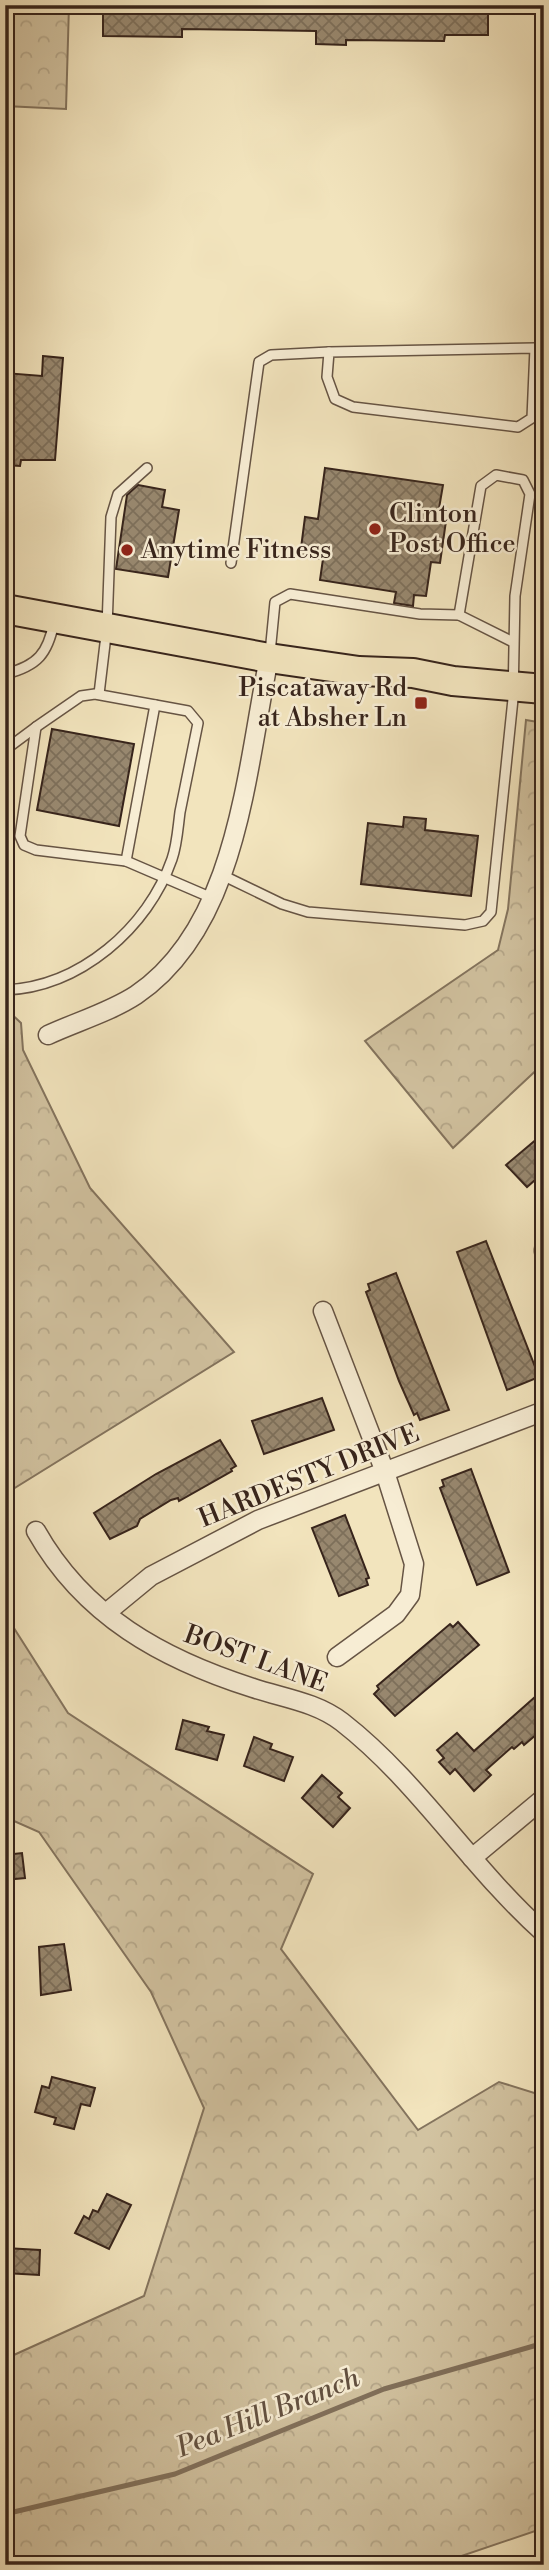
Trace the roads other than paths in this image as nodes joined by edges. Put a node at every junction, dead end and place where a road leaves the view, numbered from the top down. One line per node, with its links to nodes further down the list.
1 (539, 349): 2 (lane); 2 (lane)
2 (329, 352): 4 (lane)
3 (147, 468): 8 (lane)
4 (231, 563)
5 (5, 609): 7 (main road)
6 (459, 615): 9 (lane); 9 (lane); 10 (lane)
7 (55, 617): 8 (main road); 11 (lane)
8 (107, 627): 10 (main road); 14 (lane)
9 (513, 642): 12 (lane)
10 (269, 658): 12 (main road); 19 (street)
11 (5, 674)
12 (514, 684): 13 (main road); 19 (lane)
13 (544, 689)
14 (99, 694): 15 (lane); 16 (lane)
15 (155, 705): 18 (lane); 20 (lane)
16 (36, 727): 17 (lane); 18 (lane)
17 (5, 750)
18 (126, 861): 20 (lane)
19 (222, 876): 21 (street)
20 (163, 877): 21 (lane); 22 (lane)
21 (214, 899): 23 (street)
22 (5, 990)
23 (48, 1035)
24 (323, 1311): 26 (street)
25 (544, 1411): 26 (street, HARDESTY DRIVE)
26 (385, 1472): 28 (street, HARDESTY DRIVE); 29 (street)
27 (36, 1531): 28 (street, BOST LANE)
28 (106, 1613): 31 (street, BOST LANE)
29 (337, 1657)
30 (544, 1798): 31 (street)
31 (472, 1858): 32 (street, BOST LANE)
32 (544, 1933)

